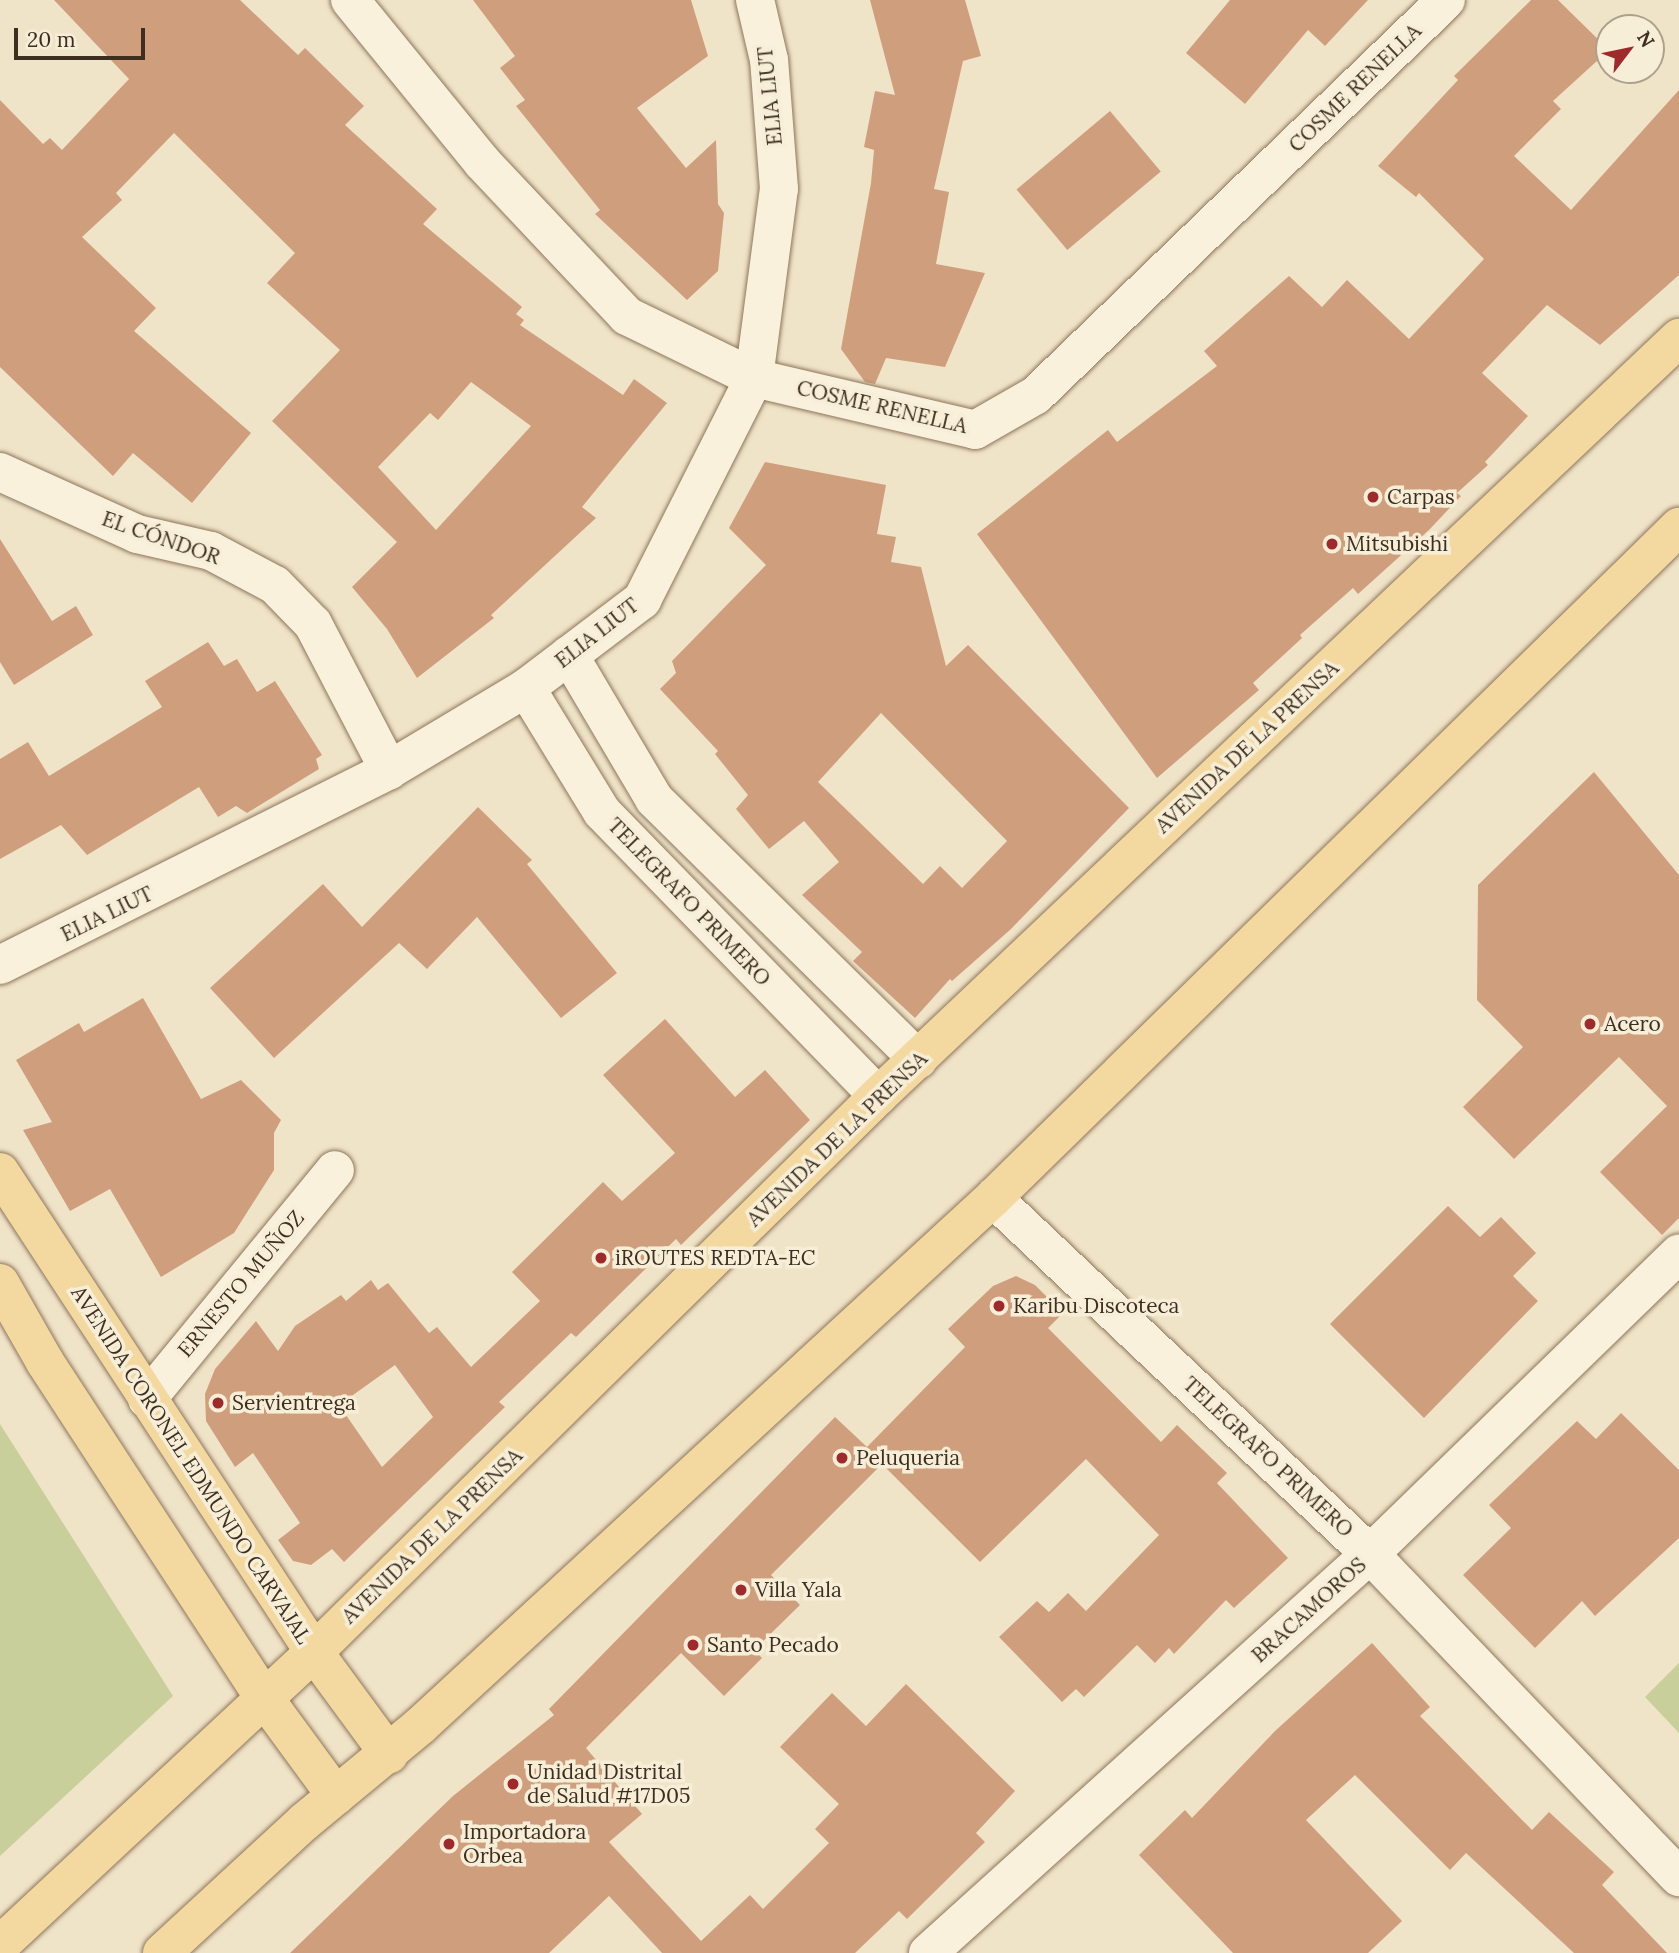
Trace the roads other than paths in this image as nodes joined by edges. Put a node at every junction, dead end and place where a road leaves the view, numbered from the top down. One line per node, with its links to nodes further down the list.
1 (349, 0): 5 (street, COSME RENELLA)
2 (755, 0): 5 (street, ELIA LIUT)
3 (1446, 0): 5 (street, COSME RENELLA)
4 (1679, 338): 12 (main road, AVENIDA DE LA PRENSA)
5 (754, 378): 8 (street, ELIA LIUT)
6 (0, 472): 10 (street, EL CÓNDOR)
7 (1679, 527): 16 (main road)
8 (569, 655): 9 (street, ELIA LIUT); 12 (street)
9 (526, 688): 10 (street, ELIA LIUT); 13 (street, TELEGRAFO PRIMERO)
10 (389, 770): 11 (street, ELIA LIUT)
11 (0, 965)
12 (918, 1059): 13 (main road, AVENIDA DE LA PRENSA)
13 (878, 1096): 21 (main road, AVENIDA DE LA PRENSA)
14 (335, 1170): 19 (street, ERNESTO MUÑOZ)
15 (0, 1172): 19 (main road, AVENIDA CORONEL EDMUNDO CARVAJAL)
16 (993, 1198): 20 (street, TELEGRAFO PRIMERO); 23 (main road)
17 (1679, 1255): 20 (street, BRACAMOROS)
18 (0, 1283): 22 (main road)
19 (146, 1399): 21 (main road, AVENIDA CORONEL EDMUNDO CARVAJAL)
20 (1370, 1554): 25 (street, TELEGRAFO PRIMERO); 28 (street, BRACAMOROS)
21 (314, 1652): 22 (main road, AVENIDA DE LA PRENSA); 23 (main road, AVENIDA CORONEL EDMUNDO CARVAJAL)
22 (265, 1699): 24 (main road); 26 (main road, AVENIDA DE LA PRENSA)
23 (389, 1754): 24 (main road)
24 (336, 1796): 27 (main road)
25 (1679, 1877)
26 (0, 1945)
27 (162, 1953)
28 (928, 1953)

